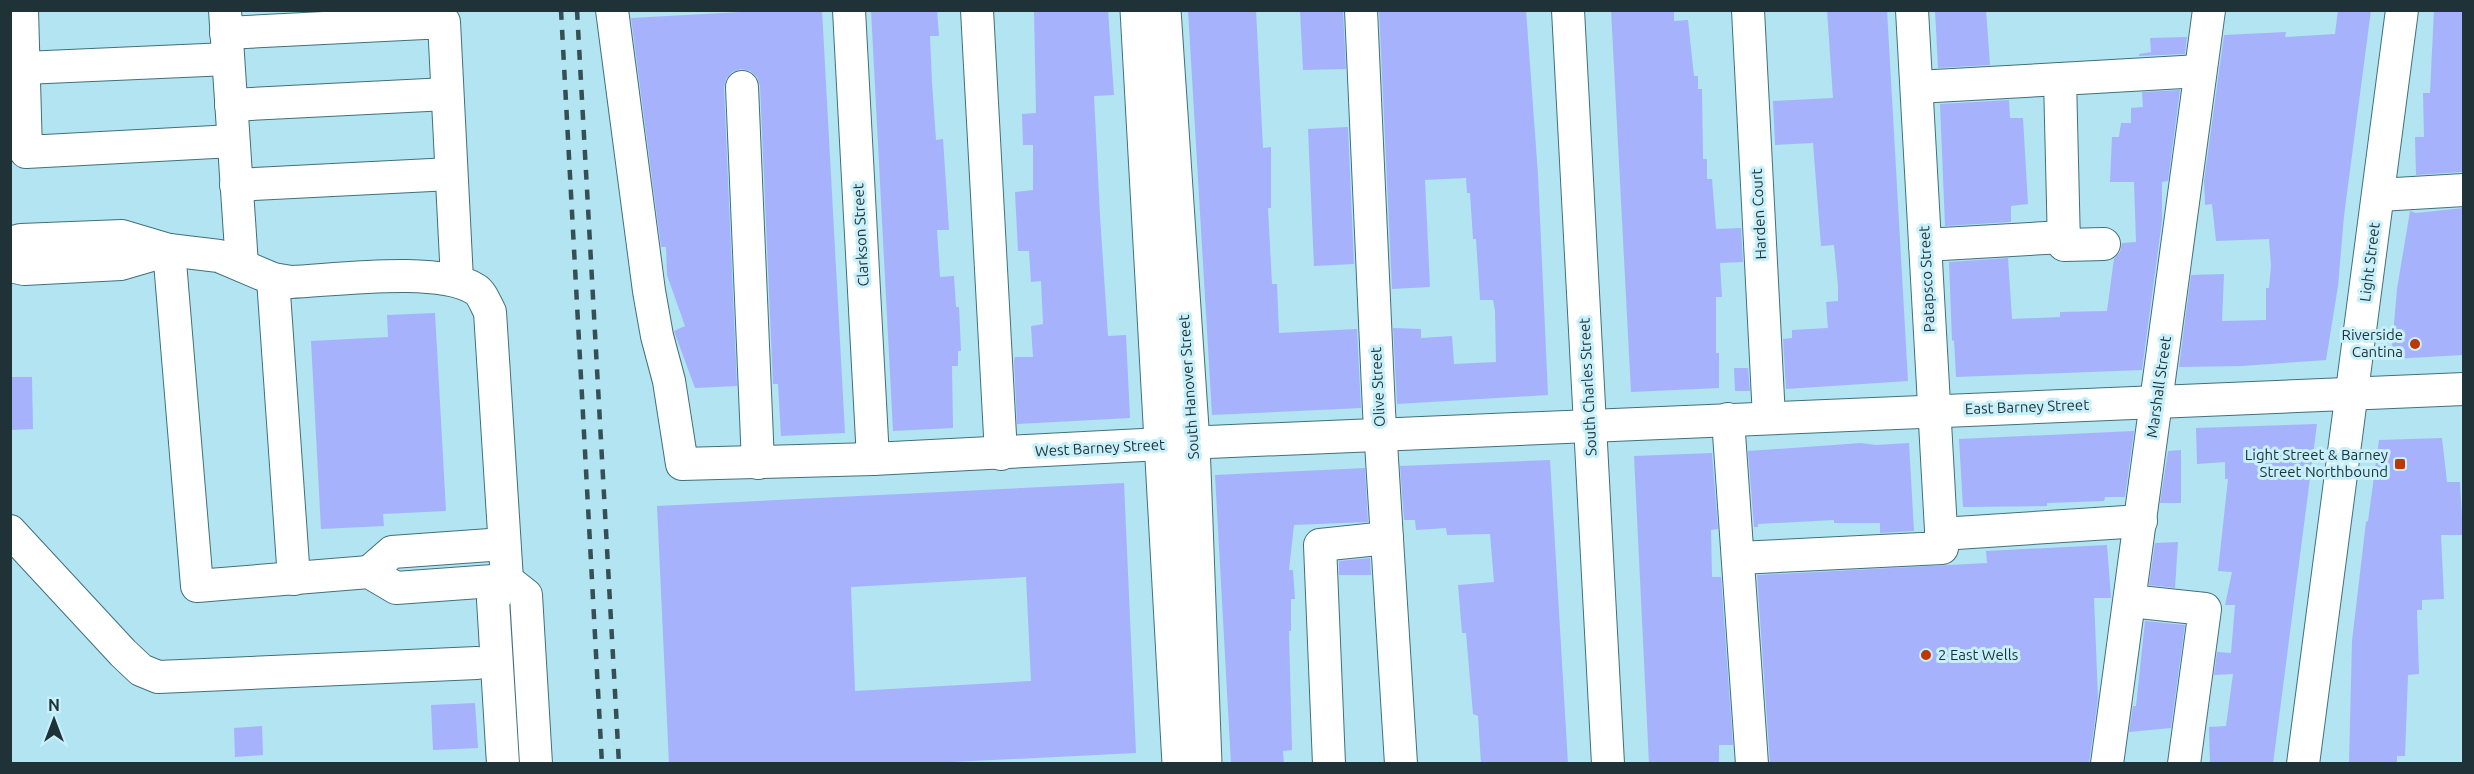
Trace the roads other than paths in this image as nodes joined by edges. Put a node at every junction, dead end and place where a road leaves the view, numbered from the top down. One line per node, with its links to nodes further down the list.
1 (22, 10): 14 (street)
2 (612, 10): 46 (street, West Barney Street)
3 (849, 10): 45 (street, Clarkson Street)
4 (977, 10): 44 (street)
5 (1137, 10): 43 (main road, South Hanover Street)
6 (1164, 10): 43 (main road, South Hanover Street)
7 (1361, 10): 42 (street, Olive Street)
8 (1568, 10): 41 (street, South Charles Street)
9 (1748, 10): 39 (street, Harden Court)
10 (1912, 10): 18 (street, Patapsco Street)
11 (2209, 10): 15 (street, Marshall Street)
12 (2402, 10): 25 (street, Light Street)
13 (226, 34): 14 (street); 19 (street); 20 (street)
14 (24, 68): 21 (street)
15 (2200, 71): 16 (street); 37 (street, Marshall Street)
16 (2060, 79): 18 (street); 26 (street)
17 (742, 87): 46 (street)
18 (1917, 87): 29 (street, Patapsco Street)
19 (447, 94): 20 (street); 22 (street)
20 (231, 105): 21 (street)
21 (233, 141): 23 (street)
22 (451, 174): 23 (street); 34 (street)
23 (236, 185): 31 (street)
24 (2463, 190): 25 (street)
25 (2379, 195): 36 (street, Light Street)
26 (2063, 237): 28 (street); 29 (street)
27 (10, 243): 30 (street)
28 (2104, 244)
29 (1925, 245): 38 (street, Patapsco Street)
30 (169, 250): 31 (street); 32 (street); 54 (street)
31 (242, 265): 33 (street)
32 (10, 266)
33 (273, 279): 34 (street); 54 (street)
34 (457, 280): 51 (street)
35 (2463, 389): 36 (street, East Barney Street)
36 (2353, 394): 37 (street, East Barney Street); 68 (street, Light Street)
37 (2157, 402): 38 (street, East Barney Street); 47 (street, Marshall Street)
38 (1934, 411): 39 (street, East Barney Street); 50 (street, Patapsco Street)
39 (1770, 418): 40 (street, East Barney Street)
40 (1728, 419): 41 (street, East Barney Street); 52 (street)
41 (1590, 425): 42 (street, West Barney Street); 64 (street, South Charles Street)
42 (1381, 435): 43 (street, West Barney Street); 49 (street, Olive Street)
43 (1178, 443): 44 (street, West Barney Street); 60 (main road, South Hanover Street); 61 (main road, South Hanover Street)
44 (1001, 454): 45 (street, West Barney Street)
45 (873, 459): 46 (street, West Barney Street)
46 (758, 463)
47 (2141, 521): 50 (street); 56 (street, Marshall Street)
48 (10, 531): 57 (street)
49 (1387, 538): 62 (street); 63 (street, Olive Street)
50 (1941, 541): 52 (street)
51 (504, 543): 53 (street); 55 (street)
52 (1738, 558): 65 (street)
53 (369, 572): 54 (street); 55 (street)
54 (294, 579)
55 (507, 580): 58 (street); 59 (street)
56 (2130, 601): 66 (street, Marshall Street); 67 (street)
57 (477, 663)
58 (503, 764)
59 (536, 764)
60 (1179, 764)
61 (1205, 764)
62 (1329, 764)
63 (1401, 764)
64 (1608, 764)
65 (1752, 764)
66 (2107, 764)
67 (2184, 764)
68 (2303, 764)

